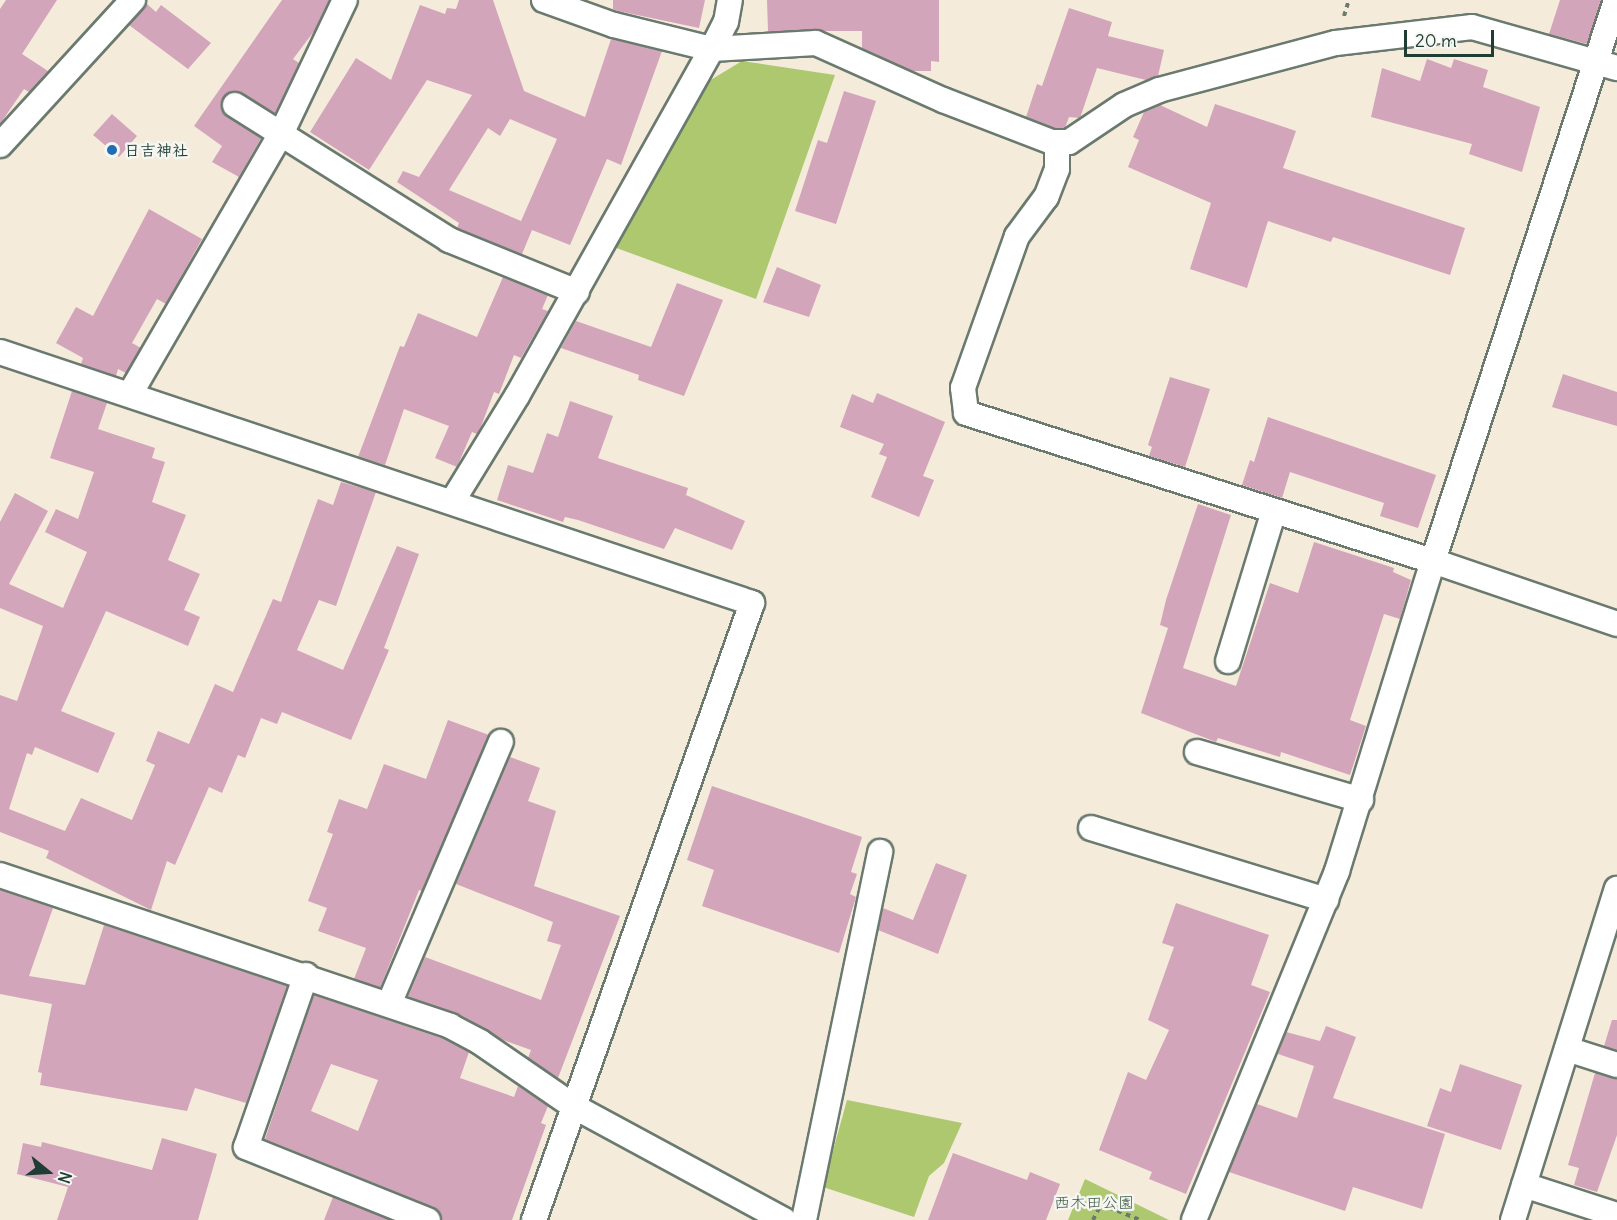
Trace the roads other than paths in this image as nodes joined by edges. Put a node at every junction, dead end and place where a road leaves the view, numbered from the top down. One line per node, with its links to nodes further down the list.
1 (133, 0): 12 (street)
2 (345, 0): 10 (street)
3 (544, 0): 6 (street)
4 (730, 0): 6 (street)
5 (1616, 0): 7 (street)
6 (712, 49): 11 (street); 13 (street)
7 (1594, 60): 8 (street); 11 (street); 18 (street)
8 (1617, 68)
9 (235, 105): 10 (street)
10 (281, 134): 13 (street); 15 (street)
11 (1058, 142): 17 (street)
12 (0, 145)
13 (577, 292): 16 (street)
14 (0, 352): 15 (street)
15 (130, 394): 16 (street)
16 (452, 502): 33 (street)
17 (1274, 511): 18 (street); 20 (street)
18 (1433, 561): 19 (street); 23 (street)
19 (1617, 624)
20 (1228, 661)
21 (501, 742): 30 (street)
22 (1197, 752): 23 (street)
23 (1361, 800): 28 (street)
24 (1090, 828): 28 (street)
25 (880, 852): 39 (street)
26 (0, 875): 29 (street)
27 (1617, 890): 31 (street)
28 (1326, 900): 40 (street)
29 (306, 975): 30 (street); 36 (street)
30 (389, 1005): 33 (street)
31 (1567, 1049): 32 (street); 34 (street)
32 (1617, 1065)
33 (573, 1106): 37 (street); 38 (street)
34 (1524, 1185): 35 (street); 41 (street)
35 (1617, 1215)
36 (428, 1220)
37 (534, 1220)
38 (784, 1220)
39 (804, 1220)
40 (1194, 1220)
41 (1513, 1220)

